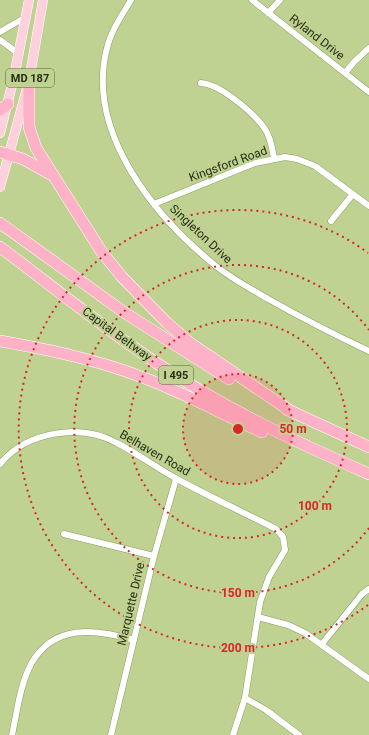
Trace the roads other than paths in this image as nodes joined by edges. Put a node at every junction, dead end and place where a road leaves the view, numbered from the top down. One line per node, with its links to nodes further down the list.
1 (29, 0): 7 (main road, MD 187)
2 (43, 0): 13 (main road, MD 187)
3 (131, 0): 23 (street, Singleton Drive)
4 (252, 0): 6 (street, Ryland Drive)
5 (280, 0): 6 (street)
6 (268, 13): 12 (street, Ryland Drive)
7 (26, 17): 8 (street); 11 (main road, MD 187)
8 (0, 32)
9 (0, 40): 11 (street)
10 (369, 48): 12 (street)
11 (19, 54): 16 (main road, MD 187)
12 (345, 73): 15 (street, Ryland Drive)
13 (29, 81): 18 (main road, MD 187); 20 (highway)
14 (201, 83): 19 (street)
15 (369, 92)
16 (4, 107): 17 (main road, MD 187)
17 (0, 133)
18 (5, 153): 20 (highway); 21 (main road, MD 187)
19 (274, 158): 22 (street, Kingsford Road); 23 (street, Kingsford Road)
20 (52, 175): 30 (highway)
21 (0, 187)
22 (353, 194): 24 (street, Kingsford Road); 25 (street)
23 (154, 204): 29 (street, Singleton Drive)
24 (369, 206)
25 (331, 221)
26 (2, 224): 30 (highway, Capital Beltway / I 495)
27 (0, 247): 33 (highway, Capital Beltway / I 495)
28 (0, 340): 33 (highway)
29 (369, 351)
30 (292, 412): 31 (highway, Capital Beltway / I 495)
31 (369, 447)
32 (0, 464): 34 (street, Belhaven Road)
33 (369, 475)
34 (176, 479): 36 (street, Marquette Drive); 38 (street, Belhaven Road)
35 (64, 534): 36 (street)
36 (154, 556): 39 (street, Marquette Drive)
37 (369, 589): 40 (street)
38 (258, 617): 40 (street); 42 (street)
39 (134, 640): 43 (street); 44 (street, Marquette Drive)
40 (322, 644): 41 (street)
41 (369, 678)
42 (245, 698): 45 (street); 46 (street)
43 (12, 735)
44 (111, 735)
45 (234, 735)
46 (299, 735)

